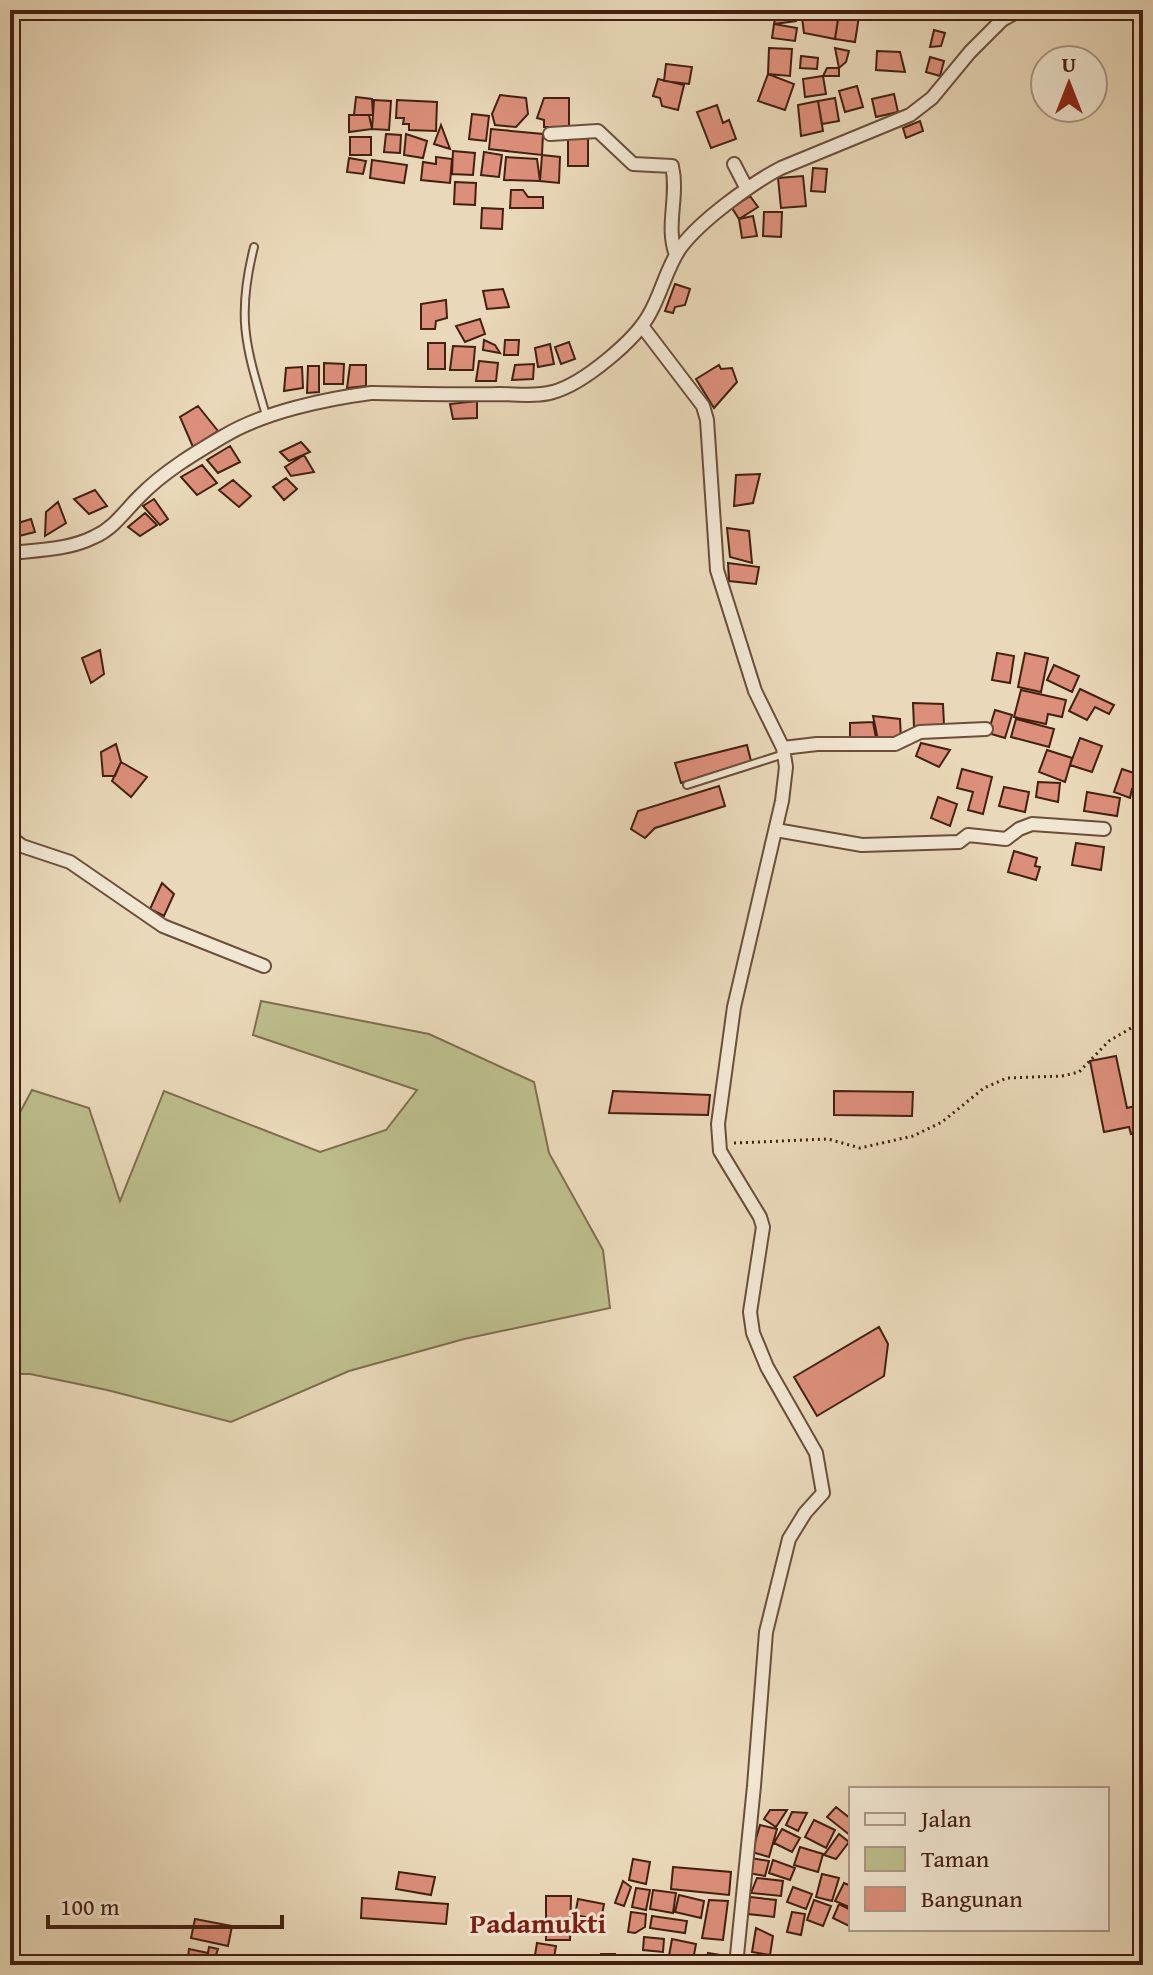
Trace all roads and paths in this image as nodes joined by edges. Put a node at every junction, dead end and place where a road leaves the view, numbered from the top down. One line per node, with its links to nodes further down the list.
1 (1020, 10): 4 (street)
2 (550, 134): 6 (street)
3 (734, 164): 4 (street)
4 (747, 189): 6 (street)
5 (254, 247): 8 (lane)
6 (676, 255): 7 (street)
7 (642, 326): 8 (street); 11 (street)
8 (267, 418): 9 (street)
9 (10, 553)
10 (986, 729): 11 (street)
11 (783, 751): 12 (lane); 14 (street)
12 (687, 785)
13 (1104, 829): 14 (street)
14 (776, 830): 18 (street)
15 (10, 837): 16 (street)
16 (264, 966)
17 (1143, 1021): 18 (path)
18 (718, 1145): 19 (street)
19 (736, 1965)

